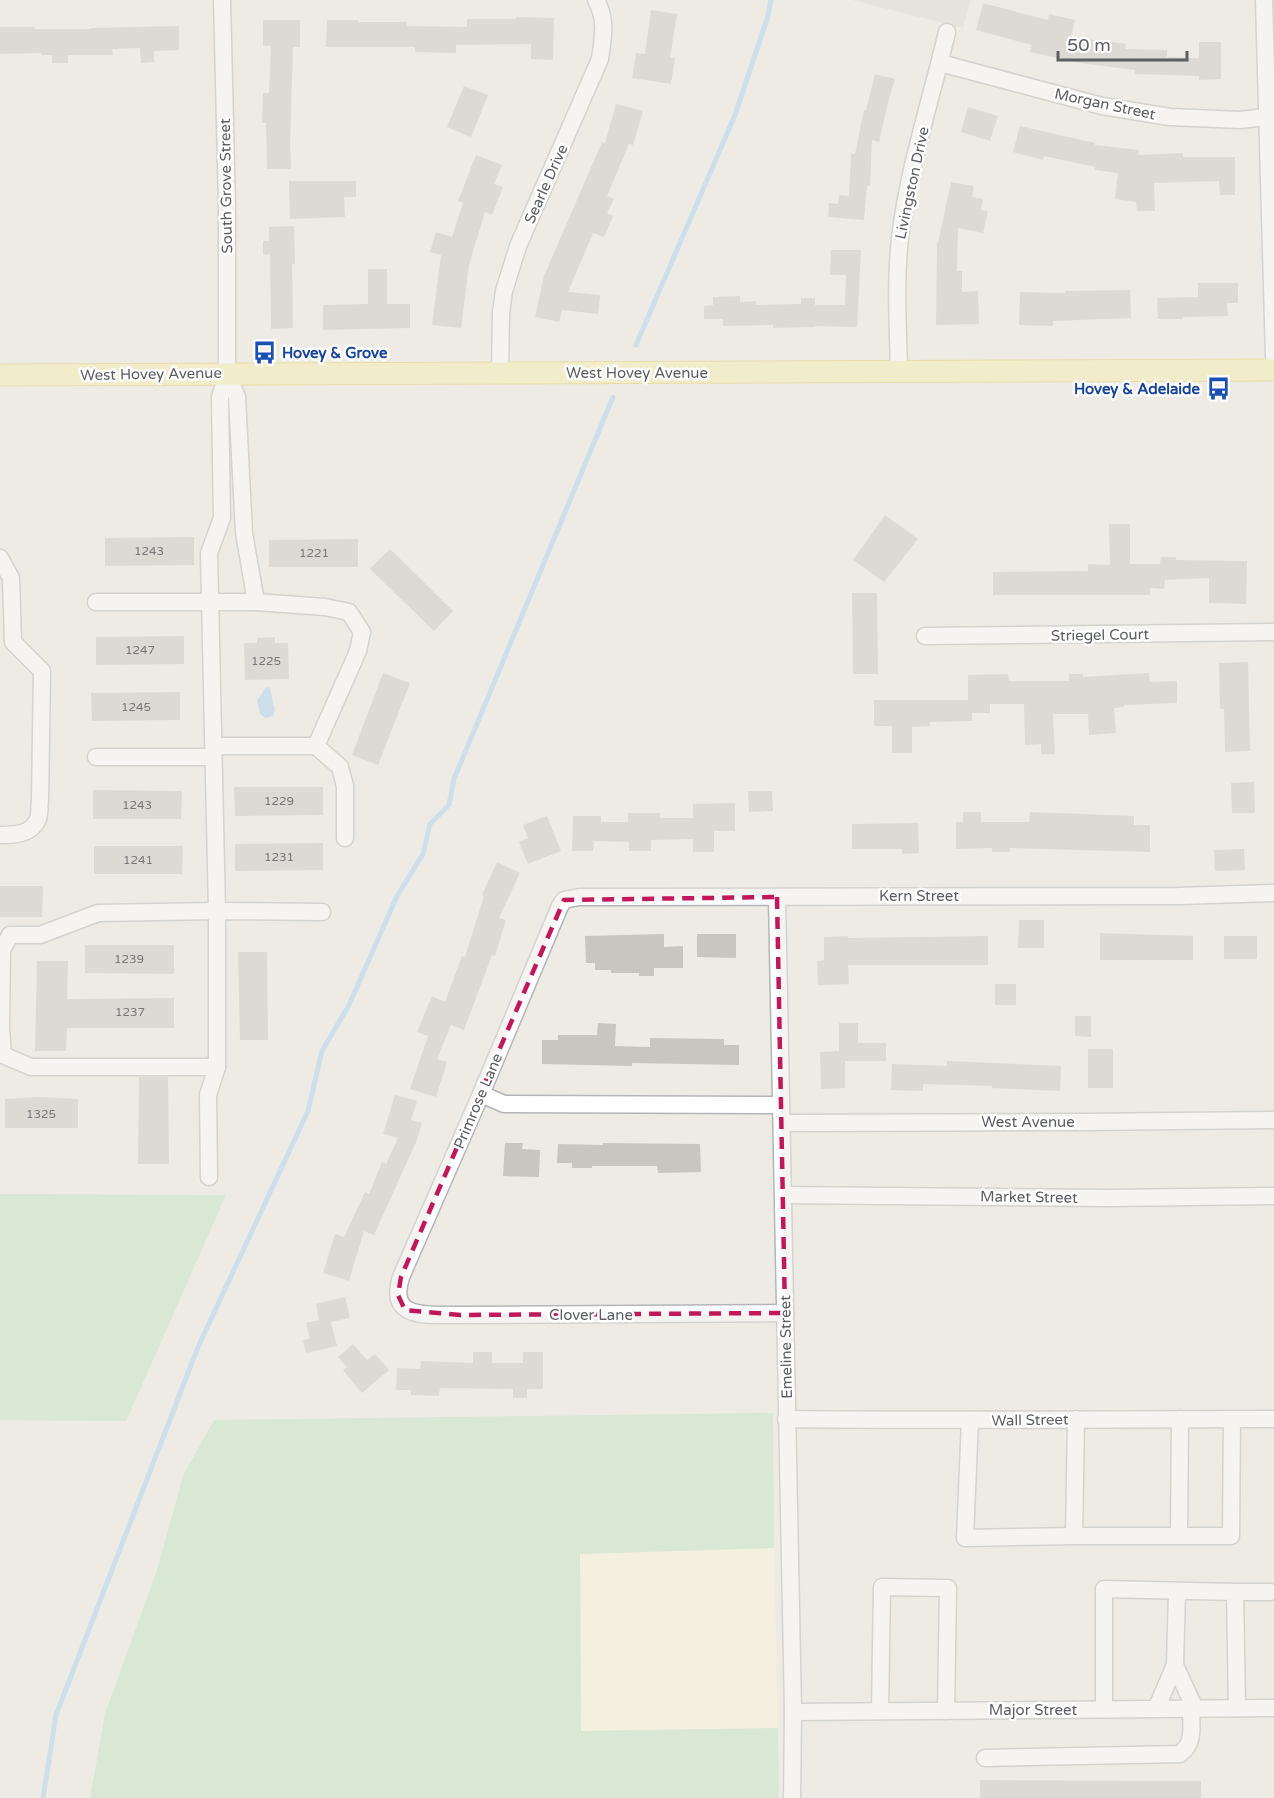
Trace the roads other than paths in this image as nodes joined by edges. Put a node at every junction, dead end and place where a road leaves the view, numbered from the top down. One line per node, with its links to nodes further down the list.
1 (222, 0): 10 (street, South Grove Street)
2 (596, 0): 11 (street, Searle Drive)
3 (1264, 0): 6 (street)
4 (947, 32): 5 (street, Livingston Drive)
5 (940, 63): 6 (street, Morgan Street); 9 (street, Livingston Drive)
6 (1270, 116): 7 (street)
7 (1274, 357)
8 (1274, 370): 9 (main road, West Hovey Avenue)
9 (899, 372): 11 (main road, West Hovey Avenue)
10 (227, 373): 11 (main road, West Hovey Avenue); 12 (main road, West Hovey Avenue); 13 (street); 14 (street)
11 (500, 373)
12 (0, 375)
13 (222, 500): 14 (street); 18 (street)
14 (241, 500): 17 (street)
15 (0, 558): 24 (street)
16 (96, 602): 18 (street)
17 (256, 602): 18 (street); 21 (street)
18 (210, 603): 22 (street)
19 (1274, 632): 20 (street, Striegel Court)
20 (925, 636)
21 (316, 746): 22 (street); 25 (street)
22 (213, 752): 23 (street); 29 (street)
23 (96, 757)
24 (0, 835)
25 (345, 838)
26 (1274, 893): 27 (street, Kern Street)
27 (777, 897): 28 (street, Kern Street); 34 (street, Emeline Street)
28 (564, 900): 33 (street, Primrose Lane)
29 (217, 911): 30 (street); 31 (street); 32 (street)
30 (322, 912)
31 (1, 950): 32 (street)
32 (218, 1067): 37 (street)
33 (481, 1094): 34 (street); 40 (street, Primrose Lane)
34 (781, 1105): 36 (street, Emeline Street)
35 (1274, 1120): 36 (street, West Avenue)
36 (782, 1123): 38 (street, Emeline Street)
37 (209, 1178)
38 (784, 1195): 39 (street, Market Street); 41 (street, Emeline Street)
39 (1274, 1196)
40 (400, 1303): 41 (street, Clover Lane)
41 (785, 1313): 42 (street, Emeline Street)
42 (786, 1419): 47 (street, Wall Street); 61 (street, Emeline Street)
43 (1076, 1419): 44 (street, Wall Street); 47 (street, Wall Street); 48 (street)
44 (1180, 1419): 45 (street, Wall Street); 49 (street)
45 (1232, 1419): 46 (street, Wall Street); 49 (street)
46 (1274, 1419)
47 (970, 1420): 48 (street)
48 (1074, 1536): 49 (street)
49 (1179, 1536)
50 (1177, 1591): 51 (street); 53 (street); 56 (street)
51 (1235, 1592): 52 (street); 54 (street)
52 (1270, 1592)
53 (1175, 1665): 57 (street); 58 (street)
54 (1237, 1708): 55 (street, Major Street); 58 (street, Major Street)
55 (1274, 1708)
56 (1104, 1709): 57 (street, Major Street); 60 (street, Major Street)
57 (1156, 1709): 58 (street, Major Street)
58 (1193, 1709): 62 (street)
59 (880, 1711): 60 (street, Major Street); 60 (street); 61 (street, Major Street)
60 (946, 1711)
61 (793, 1712): 63 (street, Emeline Street)
62 (985, 1758)
63 (792, 1798)

